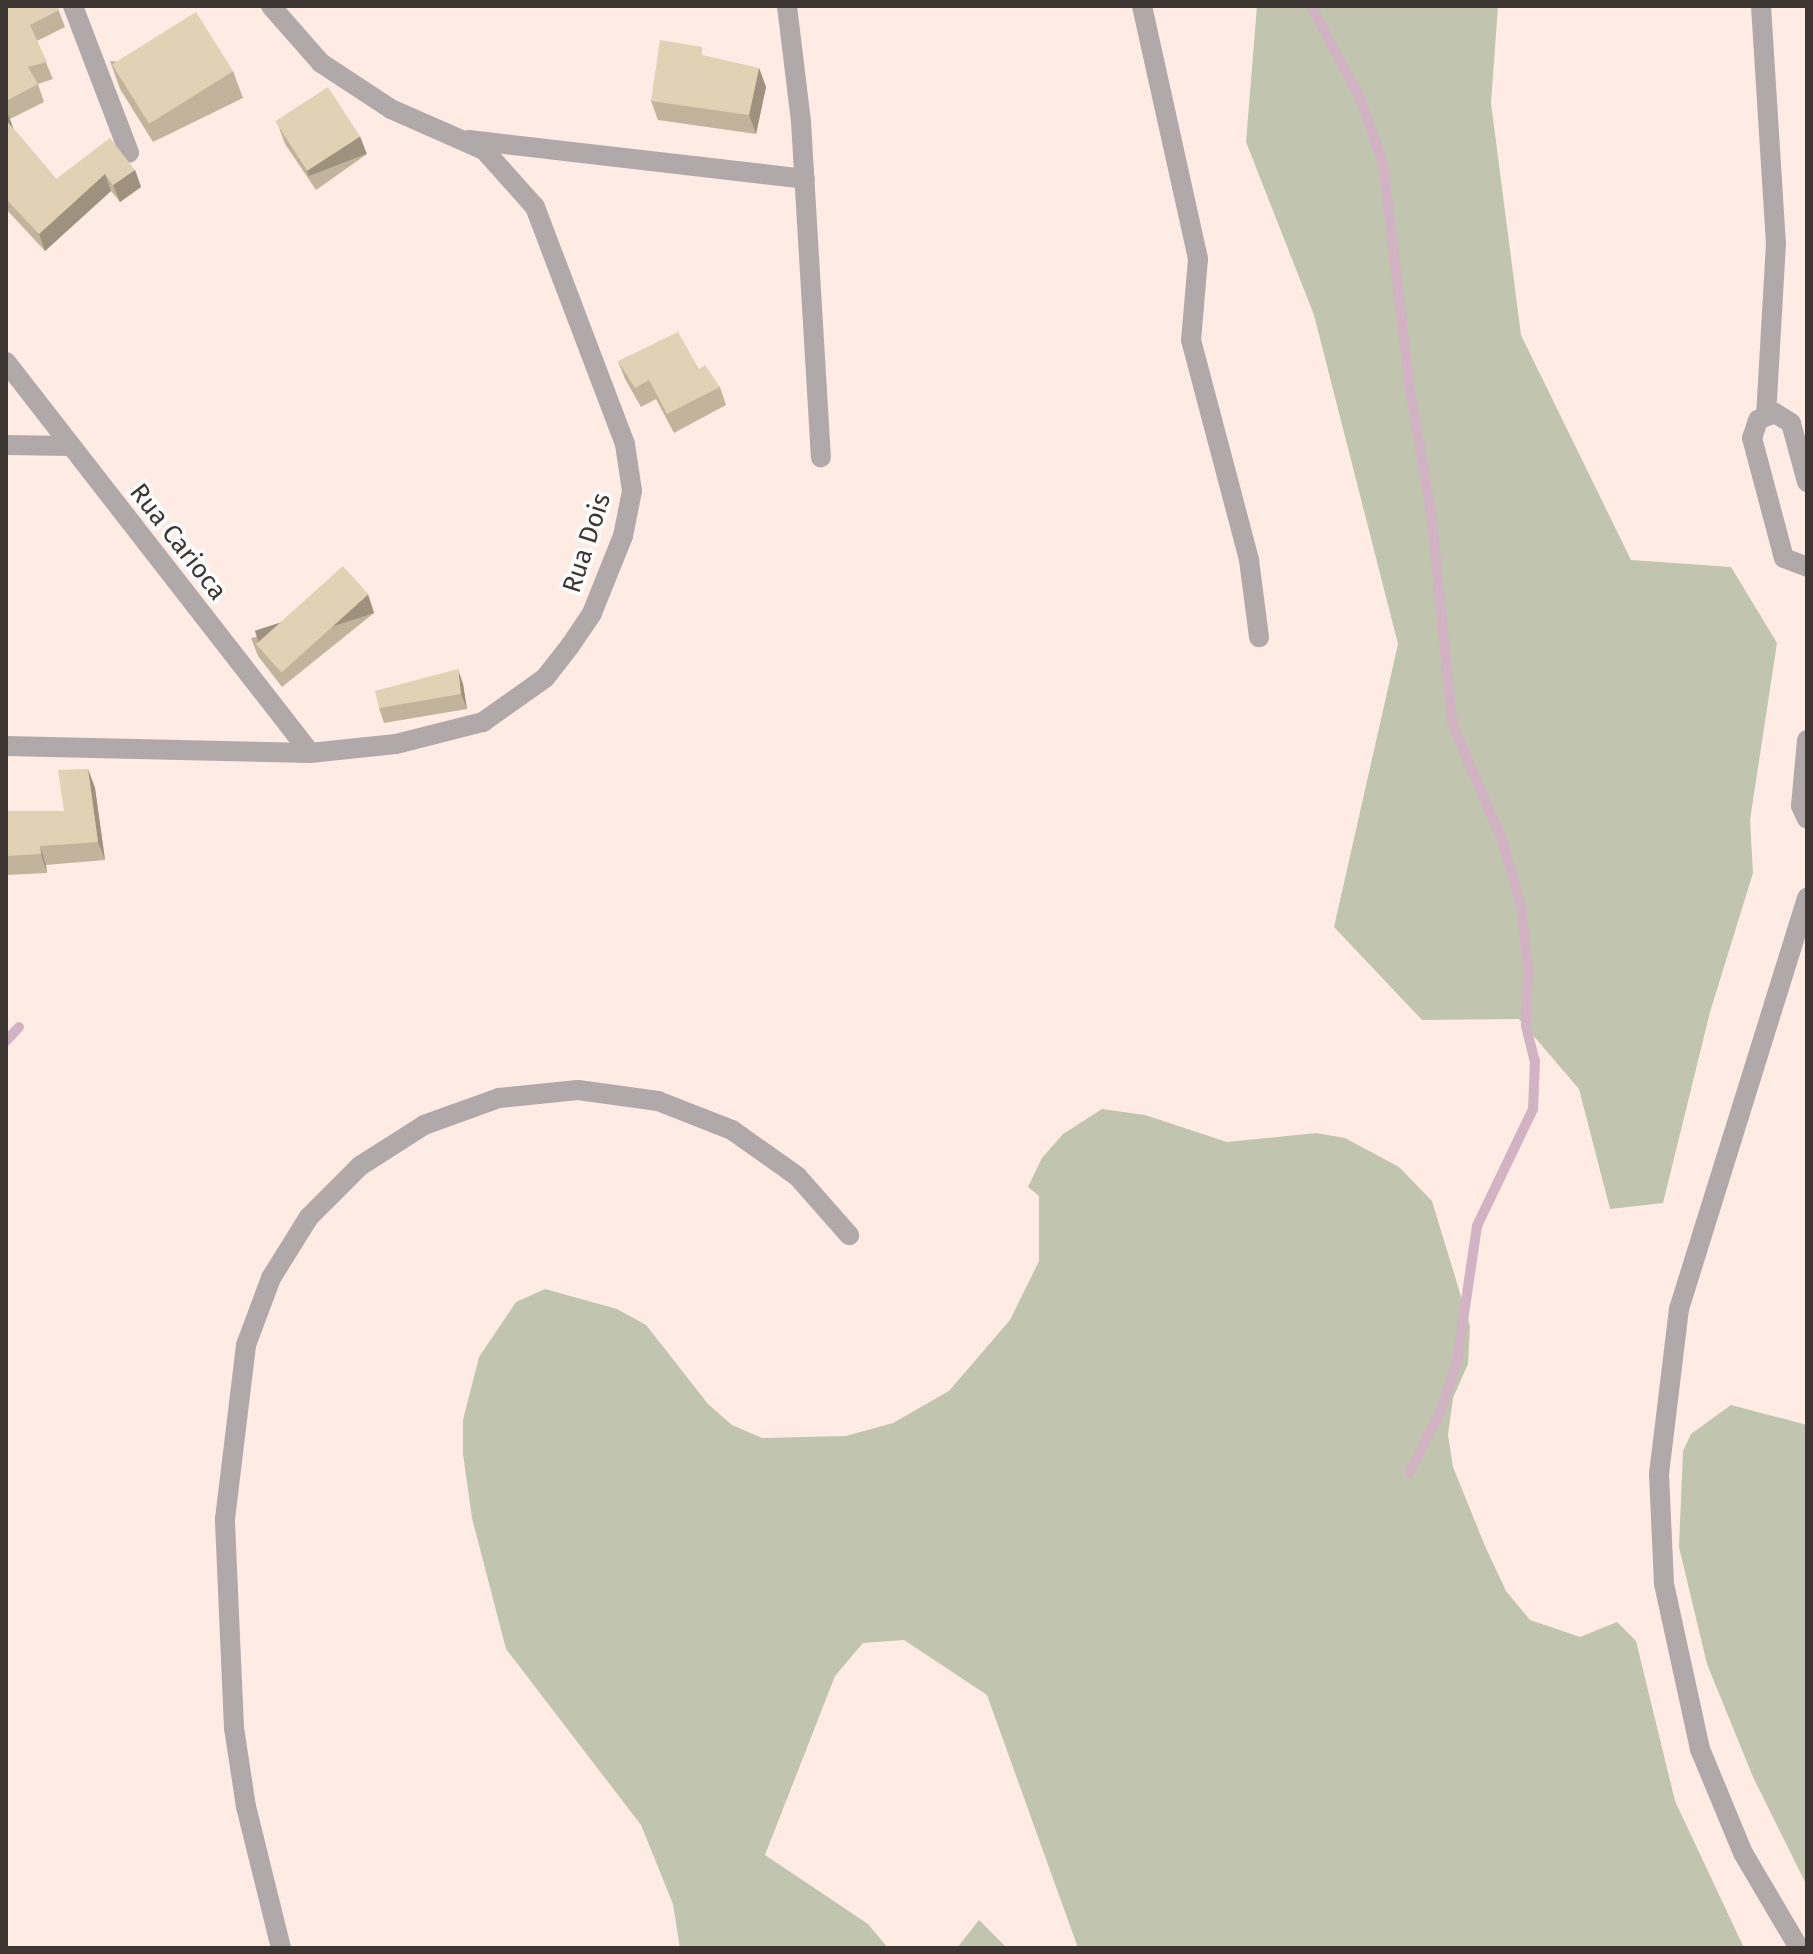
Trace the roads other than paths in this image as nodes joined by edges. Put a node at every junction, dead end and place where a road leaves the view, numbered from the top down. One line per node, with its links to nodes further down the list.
1 (73, 6): 7 (street)
2 (271, 6): 6 (street, Rua Dois)
3 (787, 6): 8 (street)
4 (1142, 6): 16 (street)
5 (1761, 6): 10 (street)
6 (457, 139): 8 (street); 19 (street, Rua Dois)
7 (129, 153)
8 (805, 179): 13 (street)
9 (6, 362): 12 (street, Rua Carioca)
10 (1766, 414): 14 (street); 15 (street)
11 (6, 445): 12 (street)
12 (70, 446): 19 (street, Rua Carioca)
13 (821, 457)
14 (1807, 482)
15 (1807, 567)
16 (1259, 637)
17 (1807, 740): 20 (street)
18 (6, 746): 19 (street, Rua Dois)
19 (310, 753)
20 (1807, 819)
21 (1807, 897): 24 (street)
22 (849, 1235): 23 (street)
23 (281, 1948)
24 (1799, 1948)

